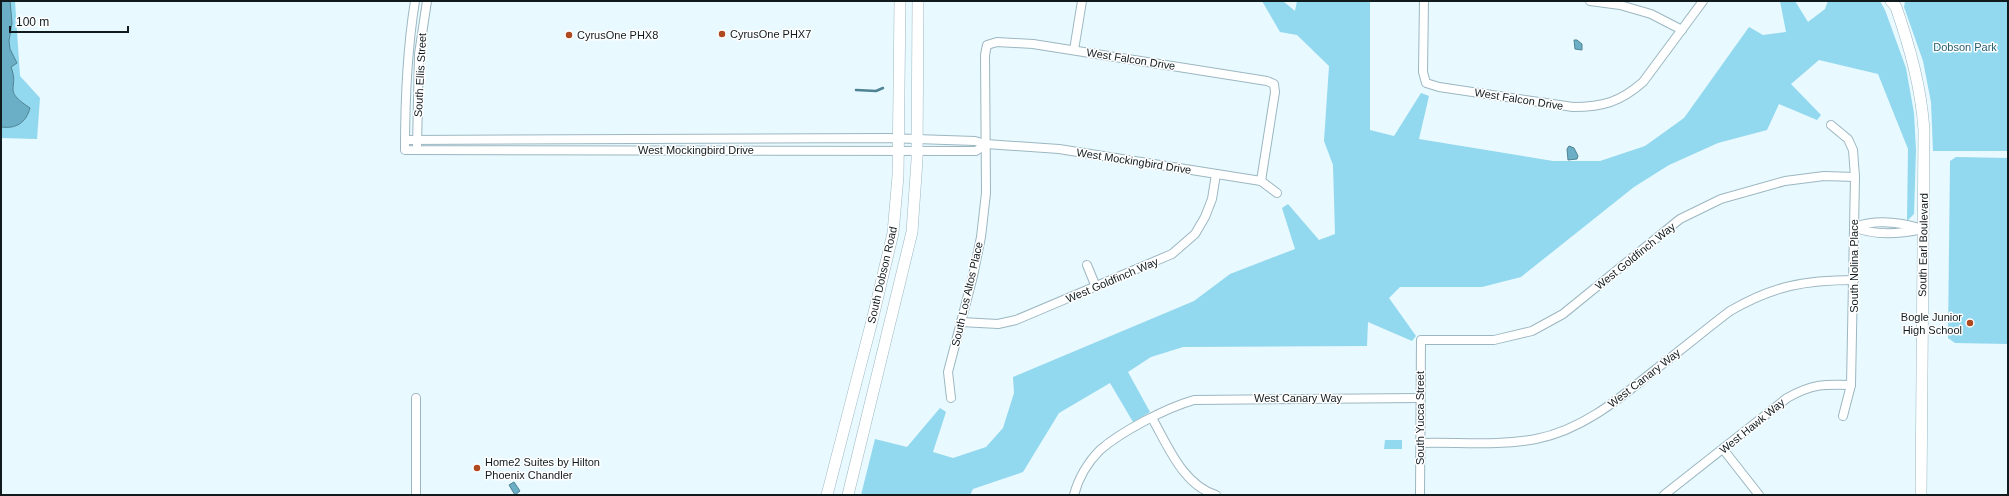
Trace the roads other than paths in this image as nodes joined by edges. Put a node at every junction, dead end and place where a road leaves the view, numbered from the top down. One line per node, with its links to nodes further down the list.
1 (415, 1): 16 (street, South Ellis Street)
2 (427, 1): 17 (street, South Ellis Street)
3 (900, 1): 15 (main road, South Dobson Road)
4 (918, 1): 19 (main road, South Dobson Road)
5 (1082, 1): 12 (street)
6 (1424, 1): 10 (street, West Falcon Drive)
7 (1590, 1): 10 (street)
8 (1703, 1): 10 (street, West Falcon Drive)
9 (1891, 1): 29 (main road, South Earl Boulevard)
10 (1682, 30)
11 (987, 45): 12 (street, West Falcon Drive); 18 (street, South Los Altos Place)
12 (1074, 50): 26 (street, West Falcon Drive)
13 (1831, 125): 25 (street, South Nolina Place)
14 (632, 139): 15 (street, West Mockingbird Drive); 17 (street, West Mockingbird Drive); 22 (street)
15 (899, 139): 19 (street, West Mockingbird Drive); 23 (main road, South Dobson Road)
16 (405, 140): 17 (street, West Mockingbird Drive); 20 (street, South Ellis Street)
17 (418, 140): 21 (street, South Ellis Street)
18 (986, 144): 19 (street, West Mockingbird Drive); 24 (street, West Mockingbird Drive); 33 (street, South Los Altos Place)
19 (918, 145): 23 (street, West Mockingbird Drive); 46 (main road, South Dobson Road)
20 (405, 150): 21 (street, West Mockingbird Drive)
21 (417, 150): 22 (street, West Mockingbird Drive)
22 (632, 150): 23 (street, West Mockingbird Drive)
23 (899, 150): 45 (main road, South Dobson Road)
24 (1216, 174): 26 (street, West Mockingbird Drive); 32 (street, West Goldfinch Way)
25 (1855, 177): 28 (street, South Nolina Place); 34 (street, West Goldfinch Way)
26 (1261, 181): 27 (street, West Mockingbird Drive)
27 (1277, 193)
28 (1854, 227): 29 (street); 31 (street, South Nolina Place)
29 (1923, 229): 52 (main road, South Earl Boulevard)
30 (1087, 265): 32 (street)
31 (1854, 280): 35 (street, South Nolina Place); 41 (street, West Canary Way)
32 (1096, 287): 33 (street, West Goldfinch Way)
33 (961, 322): 37 (street, South Los Altos Place)
34 (1421, 340): 38 (street, South Yucca Street)
35 (1852, 385): 39 (street, South Nolina Place); 42 (street, West Hawk Way)
36 (416, 398): 44 (street)
37 (951, 398)
38 (1420, 398): 40 (street, West Canary Way); 41 (street, South Yucca Street)
39 (1843, 416)
40 (1152, 418): 43 (street); 47 (street, West Canary Way)
41 (1421, 442): 49 (street, South Yucca Street)
42 (1723, 449): 50 (street, West Hawk Way); 51 (street)
43 (1206, 494): 48 (street)
44 (416, 495)
45 (827, 495)
46 (848, 495)
47 (1074, 495)
48 (1216, 495)
49 (1420, 495)
50 (1664, 495)
51 (1759, 495)
52 (1922, 495)

